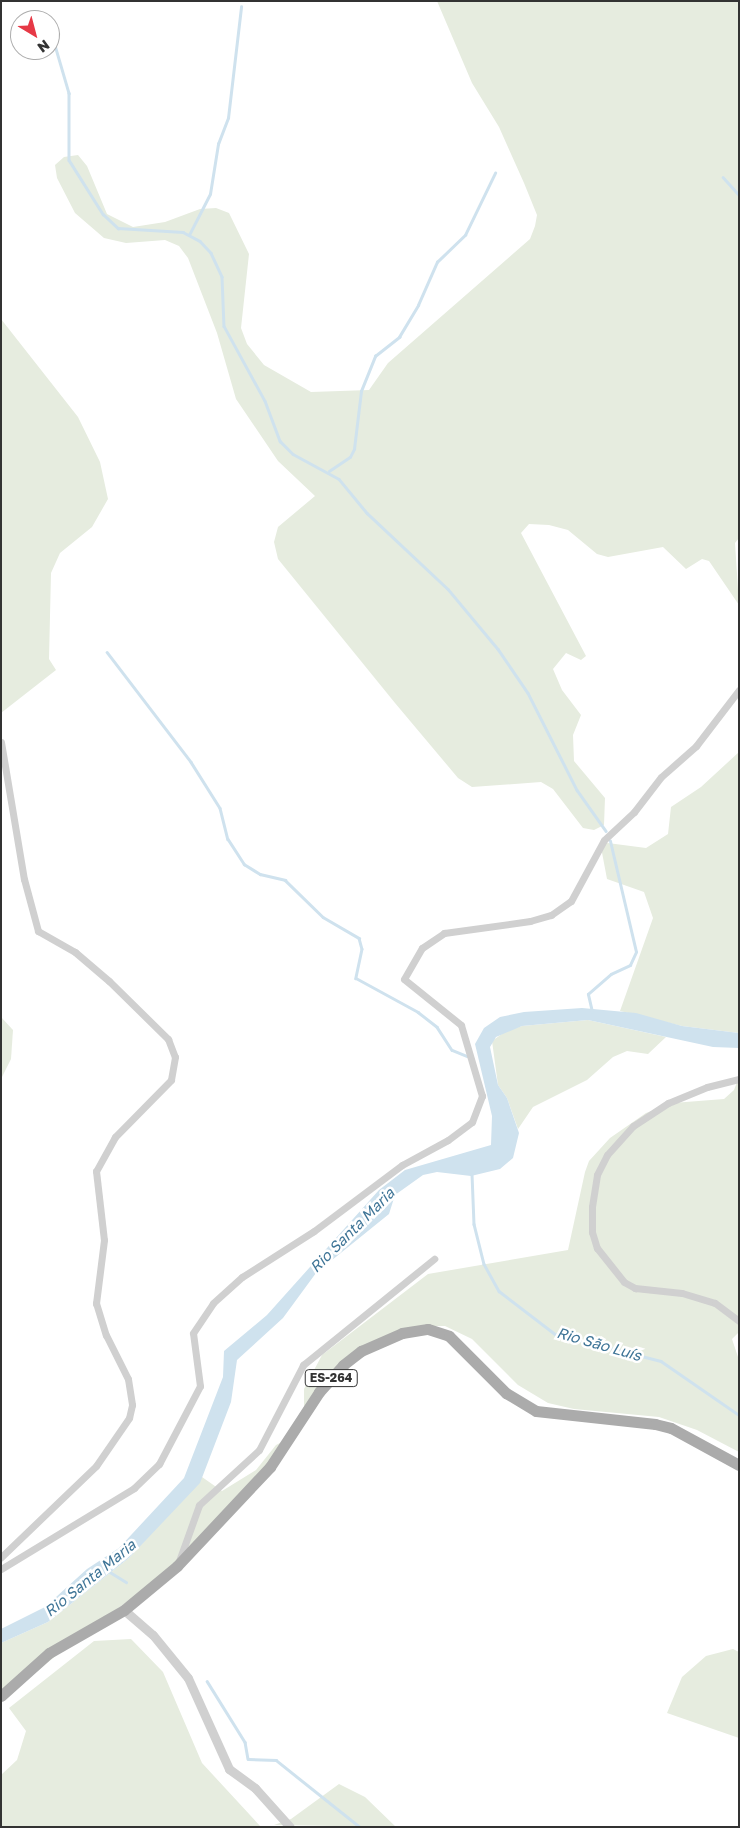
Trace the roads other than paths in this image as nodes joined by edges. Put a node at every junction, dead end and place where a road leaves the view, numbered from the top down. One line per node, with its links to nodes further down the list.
1 (739, 690): 9 (street)
2 (1, 742): 7 (street)
3 (739, 1079): 5 (street)
4 (434, 1259): 8 (street)
5 (739, 1321)
6 (739, 1465): 8 (main road, ES-264)
7 (1, 1557)
8 (177, 1566): 10 (main road, ES-264)
9 (1, 1569)
10 (124, 1610): 11 (main road, ES-264); 12 (street)
11 (1, 1696)
12 (290, 1827)

